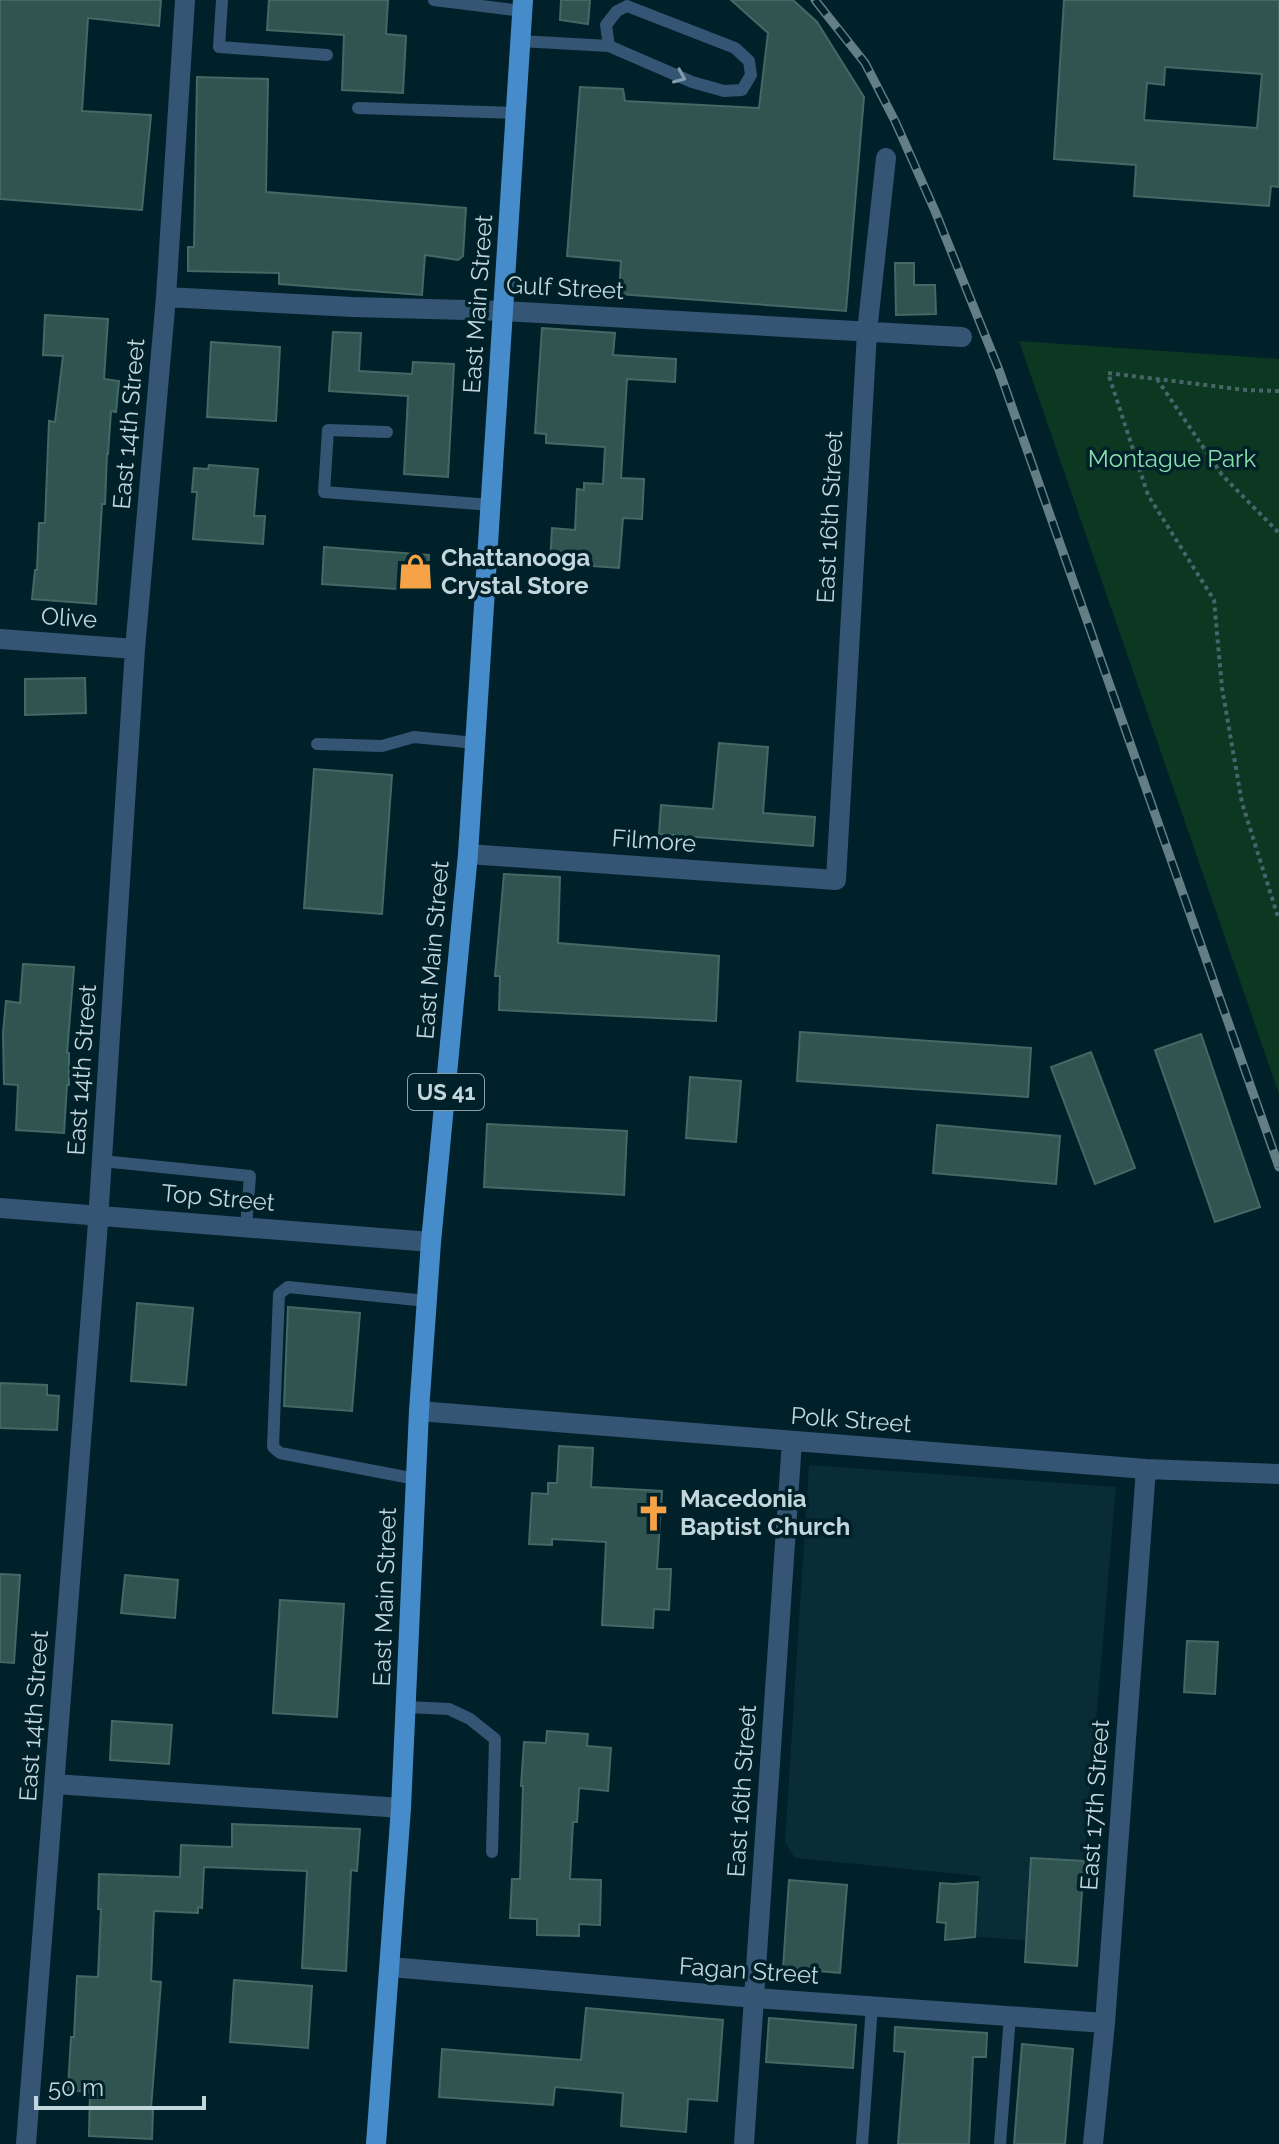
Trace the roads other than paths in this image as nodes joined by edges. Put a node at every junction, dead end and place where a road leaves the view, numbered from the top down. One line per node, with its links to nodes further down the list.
1 (185, 0): 12 (street, East 14th Street)
2 (222, 0): 8 (lane)
3 (434, 0): 4 (lane)
4 (479, 3): 5 (lane)
5 (522, 6): 6 (main road, East Main Street / US 41)
6 (520, 41): 7 (lane); 10 (main road, East Main Street / US 41)
7 (609, 46): 7 (lane, one-way to 7)
8 (327, 55)
9 (358, 108): 10 (lane)
10 (515, 113): 13 (main road, East Main Street / US 41)
11 (886, 158): 14 (street, East 16th Street)
12 (166, 297): 13 (street, Gulf Street); 19 (street, East 14th Street)
13 (504, 311): 14 (street, Gulf Street); 17 (main road, East Main Street / US 41)
14 (867, 332): 15 (street, Gulf Street); 23 (street, East 16th Street)
15 (962, 337)
16 (387, 432): 17 (lane)
17 (491, 505): 20 (main road, East Main Street / US 41)
18 (0, 639): 19 (street, Olive)
19 (135, 649): 24 (street, East 14th Street)
20 (476, 743): 21 (lane); 22 (main road, East Main Street / US 41)
21 (317, 744)
22 (468, 854): 23 (street, Filmore); 28 (main road, East Main Street / US 41)
23 (836, 880)
24 (102, 1161): 26 (street, East 14th Street); 27 (lane)
25 (0, 1208): 26 (street, Top Street)
26 (98, 1215): 27 (street, Top Street); 36 (street, East 14th Street)
27 (246, 1227): 28 (street, Top Street)
28 (431, 1242): 29 (main road, East Main Street / US 41)
29 (427, 1301): 30 (main road, East Main Street / US 41); 34 (lane)
30 (419, 1411): 31 (street, Polk Street); 34 (main road, East Main Street / US 41)
31 (792, 1441): 32 (street, Polk Street); 40 (street, East 16th Street)
32 (1146, 1469): 33 (street, Polk Street); 43 (street, East 17th Street)
33 (1279, 1474)
34 (416, 1479): 35 (main road, East Main Street / US 41)
35 (407, 1707): 37 (main road, East Main Street / US 41); 38 (lane)
36 (55, 1784): 37 (street); 44 (street, East 14th Street)
37 (401, 1808): 39 (main road, East Main Street / US 41)
38 (492, 1852)
39 (390, 1967): 40 (street, Fagan Street); 45 (main road, East Main Street / US 41)
40 (755, 1998): 41 (street, Fagan Street); 46 (street, East 16th Street)
41 (872, 2006): 42 (street, Fagan Street); 47 (lane)
42 (1010, 2016): 43 (street, Fagan Street); 48 (lane)
43 (1105, 2023): 49 (street, East 17th Street)
44 (26, 2144)
45 (376, 2144)
46 (744, 2144)
47 (862, 2144)
48 (1000, 2144)
49 (1093, 2144)

